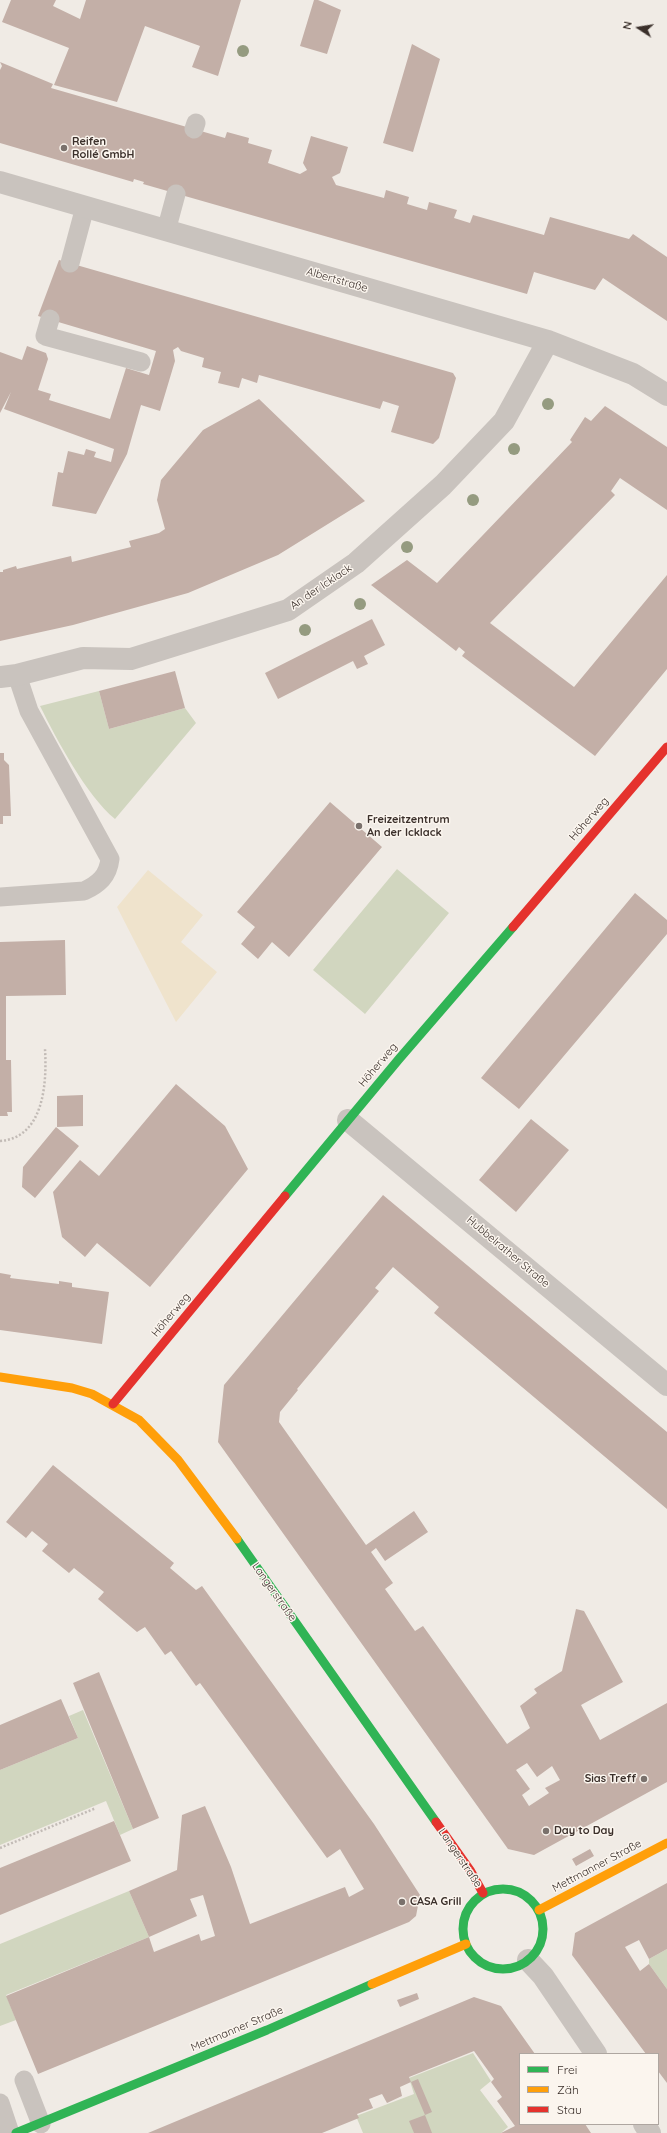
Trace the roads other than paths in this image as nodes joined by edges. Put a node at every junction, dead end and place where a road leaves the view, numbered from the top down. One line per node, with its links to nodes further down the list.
1 (0, 182): 3 (street, Albertstraße)
2 (176, 194): 4 (lane)
3 (85, 207): 4 (street, Albertstraße); 5 (lane)
4 (166, 231): 7 (street, Albertstraße)
5 (70, 263)
6 (50, 320): 8 (lane)
7 (548, 341): 9 (street, Albertstraße); 10 (street, An der Icklack)
8 (141, 362)
9 (667, 395)
10 (9, 676): 12 (lane)
11 (667, 747): 13 (street, Höherweg)
12 (0, 897)
13 (348, 1120): 15 (street, Hubbelrather Straße); 16 (street, Höherweg)
14 (0, 1377): 16 (street, Langerstraße)
15 (667, 1385)
16 (113, 1404): 18 (street, Langerstraße)
17 (667, 1843): 19 (street, Mettmanner Straße)
18 (483, 1893): 19 (street); 20 (street)
19 (539, 1910): 21 (street)
20 (466, 1944): 21 (street); 25 (street, Mettmanner Straße)
21 (528, 1960): 22 (street)
22 (595, 2053)
23 (24, 2080): 25 (lane)
24 (0, 2102): 26 (lane)
25 (41, 2124): 27 (street, Mettmanner Straße)
26 (10, 2133)
27 (16, 2133)

